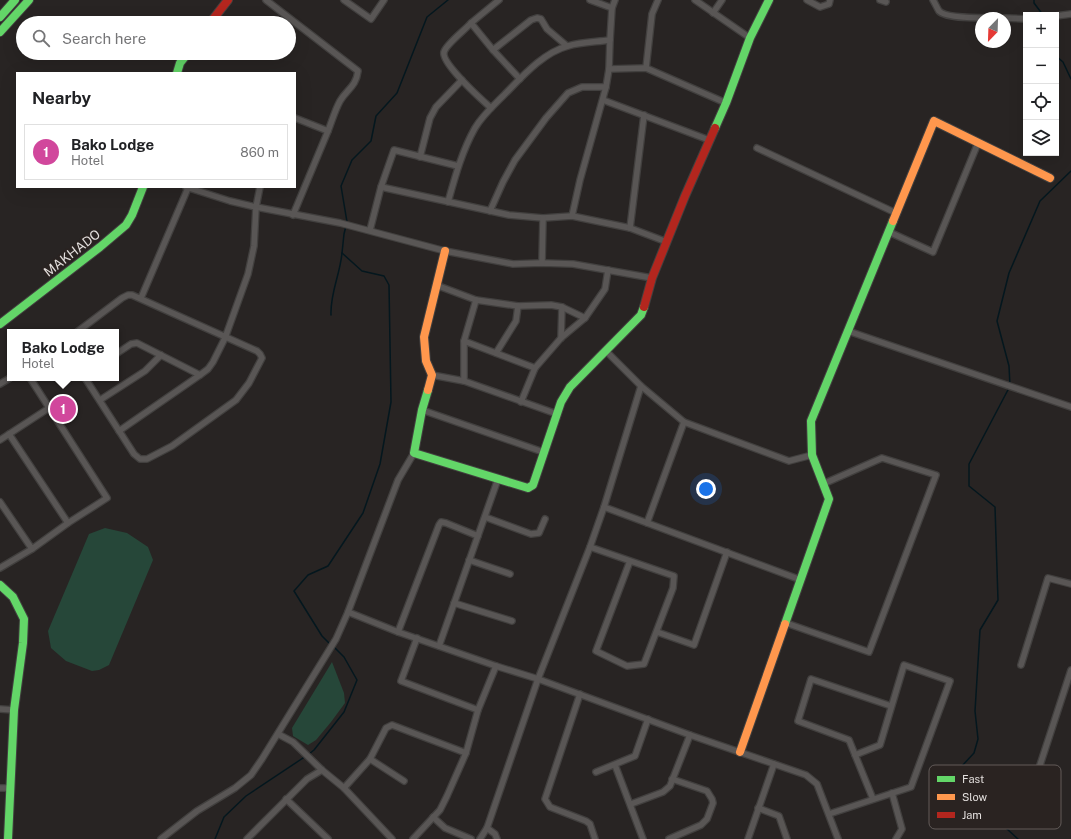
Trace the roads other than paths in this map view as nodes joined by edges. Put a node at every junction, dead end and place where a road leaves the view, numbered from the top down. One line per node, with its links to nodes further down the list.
1 (15, 0): 23 (main road)
2 (29, 0): 29 (main road)
3 (228, 0): 20 (main road)
4 (266, 0): 21 (street)
5 (344, 0): 6 (street)
6 (384, 0)
7 (499, 0): 28 (street)
8 (590, 0): 17 (street)
9 (615, 0): 17 (street)
10 (658, 0): 35 (street)
11 (695, 0): 18 (street)
12 (722, 0): 18 (street)
13 (769, 0): 30 (main road)
14 (806, 0): 15 (street)
15 (830, 0)
16 (933, 0): 24 (street)
17 (612, 8): 31 (street)
18 (713, 13): 30 (street)
19 (1071, 14): 22 (street)
20 (215, 16)
21 (287, 16)
22 (1059, 16)
23 (0, 17)
24 (975, 17)
25 (1011, 18): 26 (street)
26 (1023, 19)
27 (296, 23): 46 (street)
28 (471, 23): 33 (street); 39 (street)
29 (0, 32)
30 (750, 38): 42 (main road)
31 (610, 40): 32 (street); 36 (street)
32 (567, 46): 33 (street); 38 (street)
33 (493, 50): 38 (street)
34 (182, 60): 37 (main road)
35 (646, 68): 36 (street); 42 (street)
36 (609, 69): 40 (street)
37 (177, 72)
38 (520, 79): 43 (street)
39 (462, 80): 43 (street); 50 (street)
40 (606, 87): 41 (street); 60 (street)
41 (603, 100): 44 (street); 63 (street)
42 (726, 103): 47 (main road)
43 (490, 108): 51 (street)
44 (644, 115): 47 (street); 65 (street)
45 (296, 118): 46 (street)
46 (328, 131): 62 (street)
47 (709, 140): 68 (main road)
48 (978, 143): 52 (main road); 61 (main road); 67 (street)
49 (757, 148): 61 (street)
50 (420, 157): 51 (street); 53 (street)
51 (458, 166): 58 (street)
52 (1050, 178)
53 (381, 187): 58 (street); 66 (street)
54 (142, 188): 79 (main road, MAKHADO)
55 (187, 188): 74 (street)
56 (190, 188): 59 (street)
57 (260, 188): 59 (street)
58 (448, 202): 60 (street)
59 (256, 207): 62 (street); 82 (street)
60 (490, 211): 64 (street)
61 (896, 213): 67 (main road)
62 (293, 215): 66 (street)
63 (572, 216): 64 (street); 65 (street)
64 (543, 218): 70 (street)
65 (630, 228): 68 (street)
66 (370, 230): 69 (street)
67 (889, 232): 81 (main road)
68 (667, 242): 72 (main road)
69 (445, 251): 70 (street); 73 (main road)
70 (542, 263): 71 (street)
71 (608, 270): 72 (street); 78 (street)
72 (652, 278): 85 (main road)
73 (436, 285): 75 (street); 91 (main road)
74 (141, 298): 80 (street); 82 (street)
75 (476, 300): 76 (street); 84 (street)
76 (518, 306): 77 (street); 87 (street)
77 (562, 307): 78 (street); 83 (street)
78 (585, 318): 83 (street)
79 (0, 324)
80 (81, 329)
81 (848, 331): 98 (street); 108 (main road)
82 (225, 338): 90 (street); 103 (street)
83 (561, 338): 89 (street)
84 (464, 341): 87 (street); 94 (street)
85 (606, 351): 95 (street); 101 (main road)
86 (119, 352): 88 (street)
87 (496, 353): 89 (street)
88 (161, 355): 90 (street); 96 (street)
89 (535, 368): 97 (street)
90 (200, 375): 103 (street)
91 (432, 375): 94 (street); 100 (main road)
92 (32, 381): 99 (street)
93 (87, 381): 96 (street)
94 (464, 381): 97 (street)
95 (641, 386): 102 (street); 112 (street)
96 (100, 400): 103 (street)
97 (521, 402): 101 (street)
98 (1071, 407)
99 (49, 408): 104 (street); 115 (street)
100 (422, 410): 106 (street); 107 (main road)
101 (556, 414): 106 (main road)
102 (684, 422): 108 (street); 116 (street)
103 (119, 431)
104 (9, 434): 105 (street); 115 (street)
105 (0, 440)
106 (543, 452): 109 (main road)
107 (414, 453): 109 (main road); 129 (street)
108 (812, 455): 110 (main road)
109 (498, 479): 113 (street)
110 (823, 484): 125 (main road); 131 (street)
111 (0, 502): 119 (street)
112 (604, 507): 116 (street); 118 (street)
113 (485, 517): 114 (street); 117 (street)
114 (545, 519)
115 (68, 523): 119 (street)
116 (647, 523): 120 (street)
117 (478, 536): 121 (street); 132 (street)
118 (590, 547): 122 (street); 139 (street)
119 (32, 549): 123 (street)
120 (727, 552): 125 (street); 133 (street)
121 (469, 560): 124 (street); 128 (street)
122 (630, 561): 133 (street); 133 (street)
123 (0, 568)
124 (510, 574)
125 (801, 580): 131 (main road)
126 (1071, 584): 136 (street)
127 (0, 585): 143 (main road)
128 (454, 603): 130 (street); 135 (street)
129 (348, 612): 132 (street); 146 (street)
130 (512, 621)
131 (786, 623): 148 (main road)
132 (398, 632): 134 (street)
133 (656, 632)
134 (417, 638): 135 (street); 144 (street)
135 (439, 646): 137 (street)
136 (1021, 665)
137 (496, 666): 139 (street); 144 (street)
138 (1071, 670): 154 (street)
139 (538, 679): 140 (street); 169 (street)
140 (580, 694): 145 (street); 179 (street)
141 (891, 706): 150 (street); 150 (street); 162 (street)
142 (0, 709): 143 (street)
143 (14, 710): 160 (main road)
144 (478, 710): 149 (street)
145 (648, 720): 147 (street); 152 (street)
146 (278, 734): 155 (street); 172 (street)
147 (690, 734): 148 (street); 157 (street)
148 (740, 752): 153 (street)
149 (466, 753): 151 (street); 168 (street)
150 (855, 755): 164 (street)
151 (370, 758): 158 (street); 161 (street)
152 (616, 764): 156 (street); 165 (street)
153 (774, 764): 166 (street); 167 (street)
154 (1040, 765)
155 (322, 770): 161 (street); 163 (street)
156 (596, 772)
157 (672, 779): 165 (street); 181 (street)
158 (404, 781)
159 (0, 788): 160 (street)
160 (11, 788): 171 (main road)
161 (344, 788): 174 (street)
162 (892, 793): 164 (street); 185 (street)
163 (286, 799): 170 (street); 173 (street)
164 (873, 799): 167 (street)
165 (632, 804): 180 (street)
166 (758, 808): 182 (street); 183 (street)
167 (829, 814): 184 (street)
168 (433, 817): 175 (street); 176 (street)
169 (487, 828): 177 (street); 178 (street)
170 (252, 838)
171 (8, 839)
172 (161, 839)
173 (328, 839)
174 (392, 839)
175 (413, 839)
176 (471, 839)
177 (480, 839)
178 (497, 839)
179 (595, 839)
180 (643, 839)
181 (669, 839)
182 (748, 839)
183 (787, 839)
184 (838, 839)
185 (896, 839)

